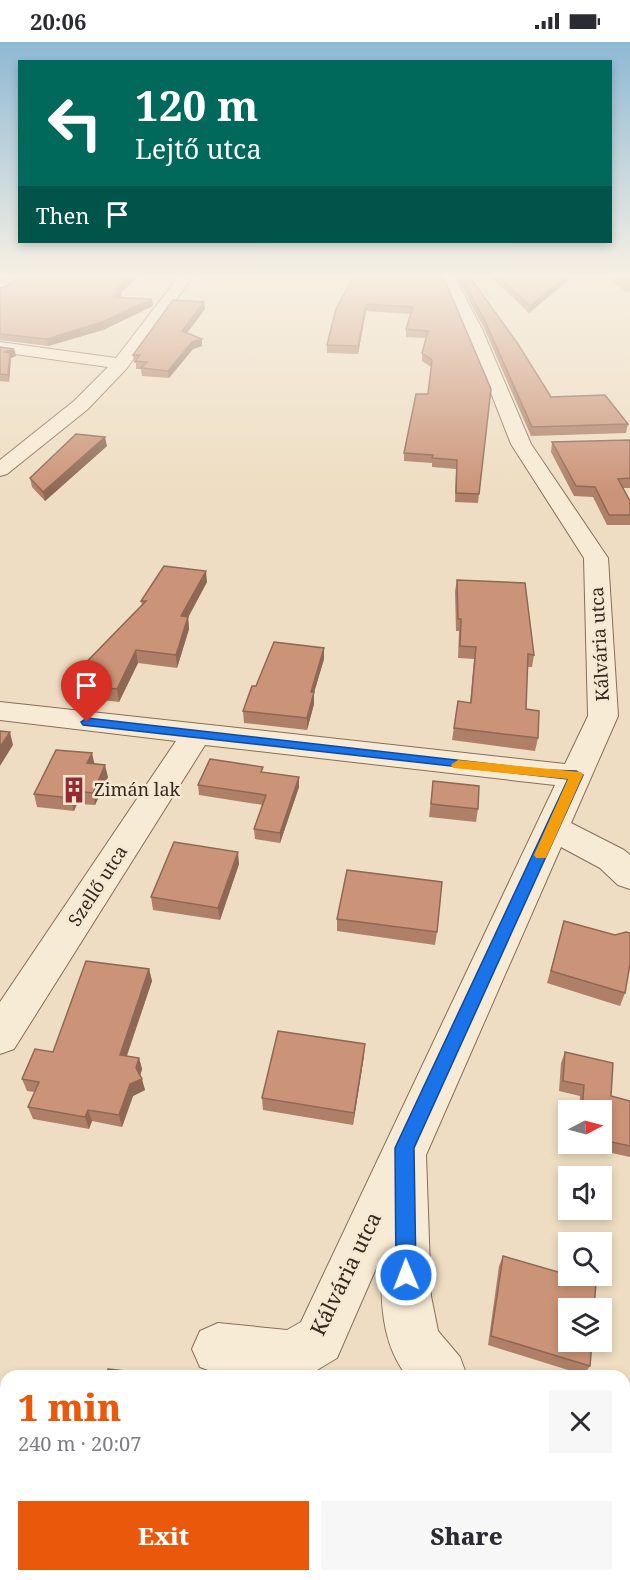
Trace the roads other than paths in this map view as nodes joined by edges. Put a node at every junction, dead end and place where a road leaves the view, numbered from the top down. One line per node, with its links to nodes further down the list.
1 (6, 348): 4 (street)
2 (133, 348): 4 (street)
3 (483, 348): 8 (street, Kálvária utca)
4 (121, 364): 5 (street)
5 (0, 470)
6 (0, 711): 7 (street)
7 (196, 735): 8 (street); 11 (street, Szellő utca)
8 (576, 775): 9 (street, Kálvária utca)
9 (553, 828): 10 (street); 12 (street, Kálvária utca)
10 (630, 876)
11 (0, 1036)
12 (405, 1148): 13 (street, Kálvária utca); 14 (street, Kálvária utca)
13 (218, 1349)
14 (436, 1370)

